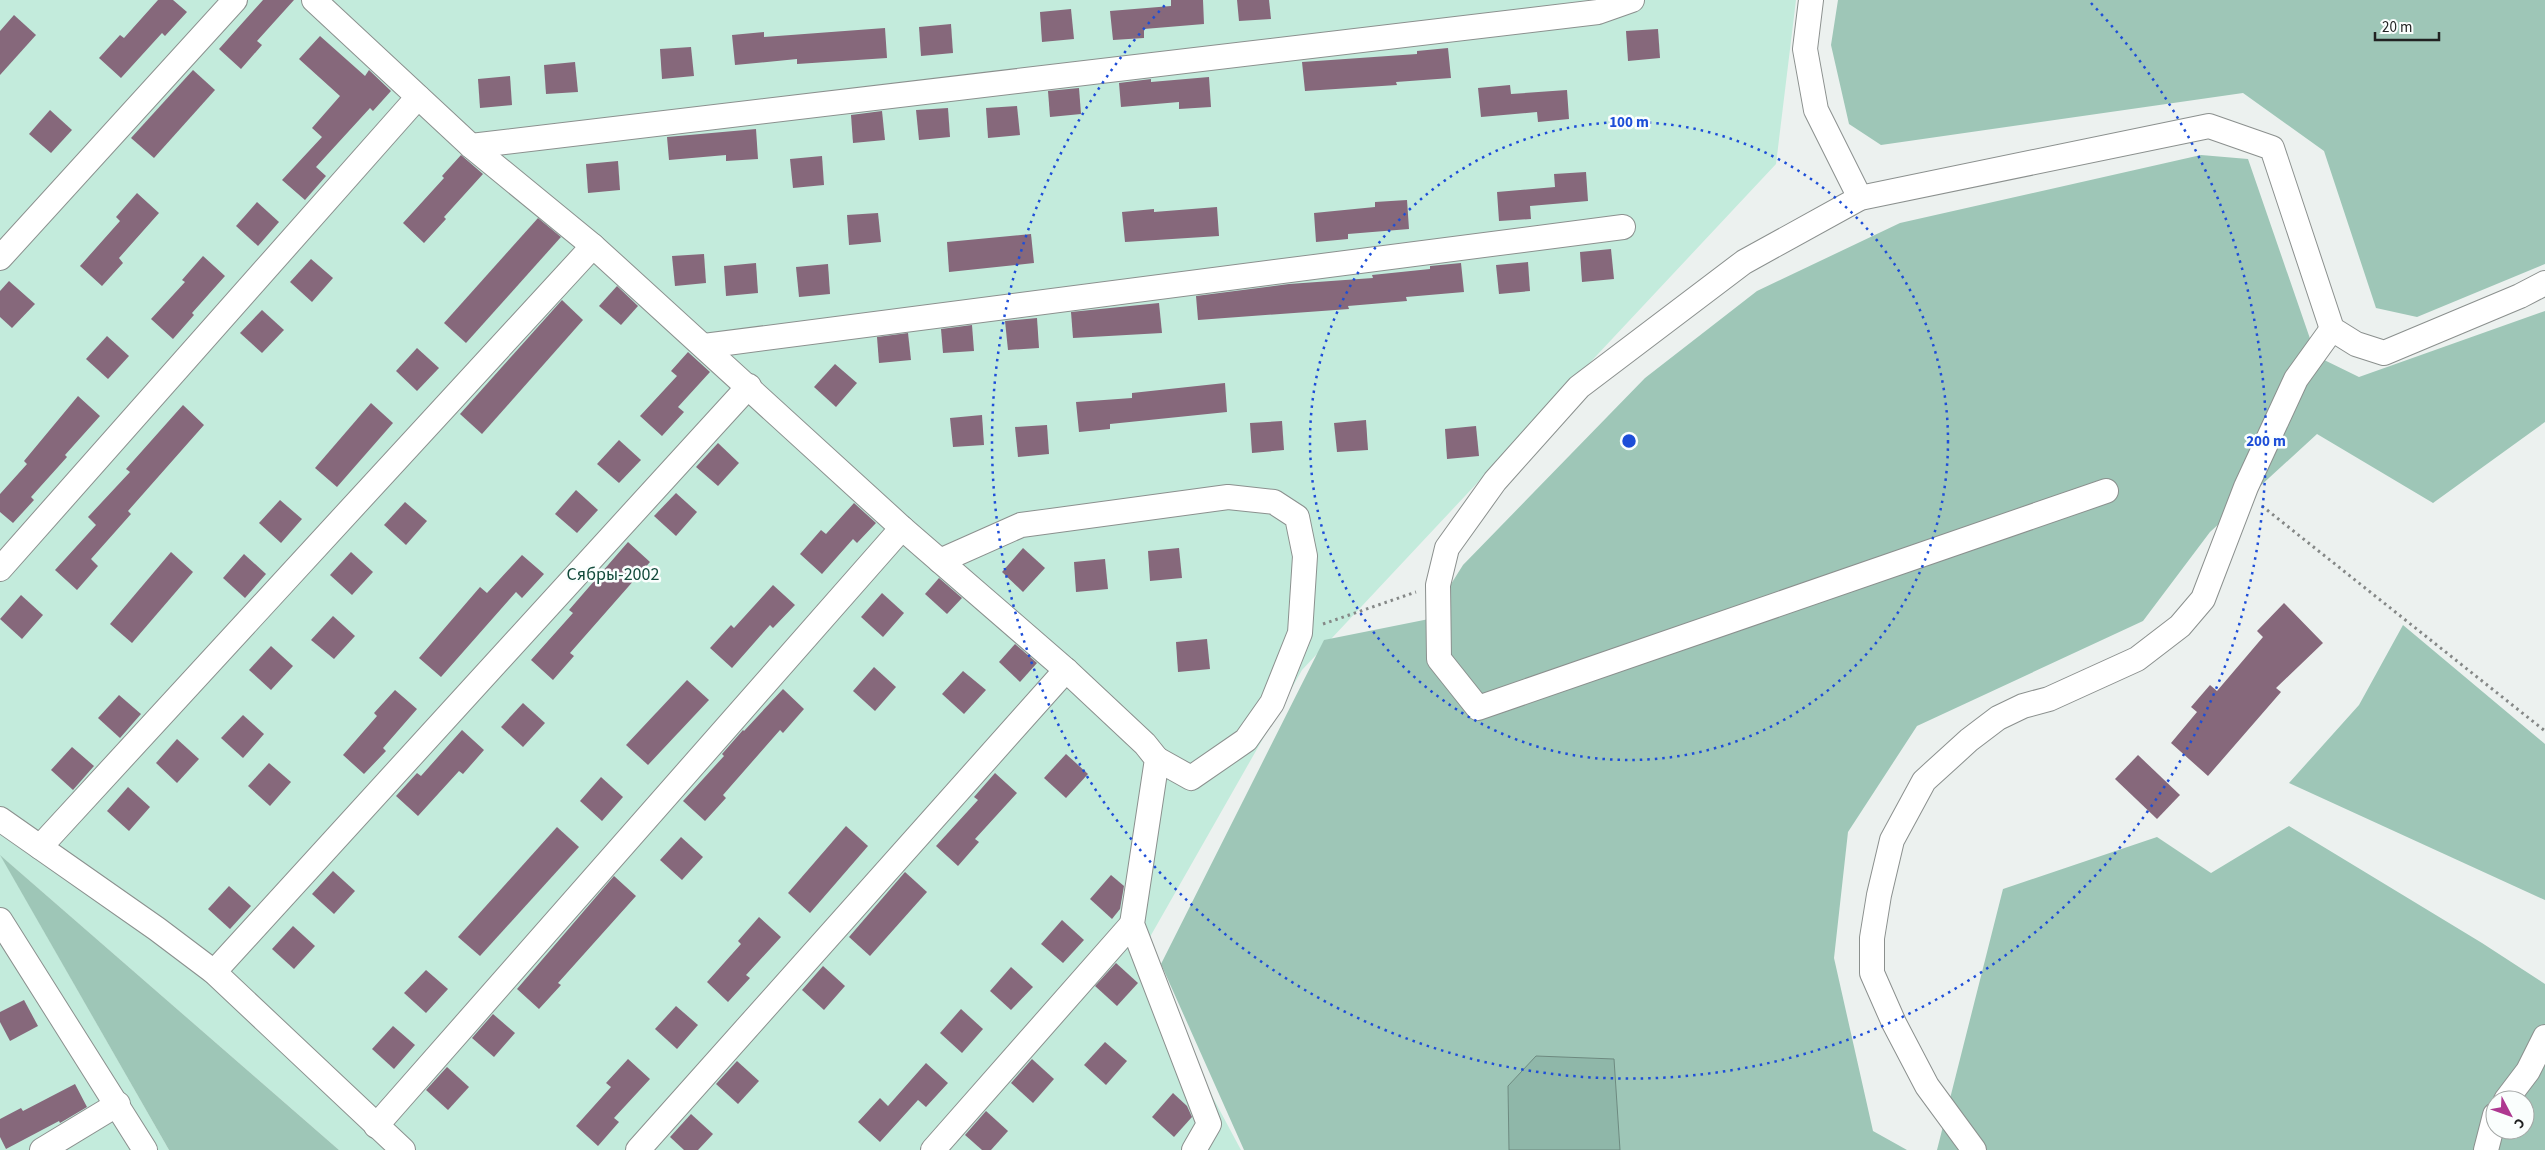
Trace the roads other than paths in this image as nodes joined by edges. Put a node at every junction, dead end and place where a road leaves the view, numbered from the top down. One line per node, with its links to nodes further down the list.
1 (235, 0): 10 (street)
2 (314, 0): 5 (street)
3 (1632, 0): 6 (street)
4 (1811, 0): 7 (street)
5 (418, 97): 6 (street); 18 (street)
6 (471, 146): 9 (street)
7 (1860, 198): 12 (street); 15 (street)
8 (1623, 227): 13 (street)
9 (593, 246): 13 (street); 22 (street)
10 (0, 258)
11 (2545, 283): 12 (street)
12 (2332, 330): 36 (street)
13 (704, 346): 14 (street)
14 (749, 386): 16 (street); 25 (street)
15 (2106, 491)
16 (902, 528): 17 (street); 29 (street)
17 (940, 561): 19 (street); 20 (street)
18 (0, 569)
19 (1066, 670): 20 (street); 33 (street)
20 (1157, 759): 23 (street)
21 (0, 819): 22 (street)
22 (40, 847): 25 (street)
23 (1132, 924): 34 (street); 35 (street)
24 (1, 925): 28 (street)
25 (214, 972): 29 (street)
26 (2545, 1038): 27 (street)
27 (2514, 1090)
28 (118, 1104): 30 (street); 31 (street)
29 (376, 1126): 32 (street)
30 (42, 1150)
31 (144, 1150)
32 (402, 1150)
33 (638, 1150)
34 (933, 1150)
35 (1194, 1150)
36 (1974, 1150)

